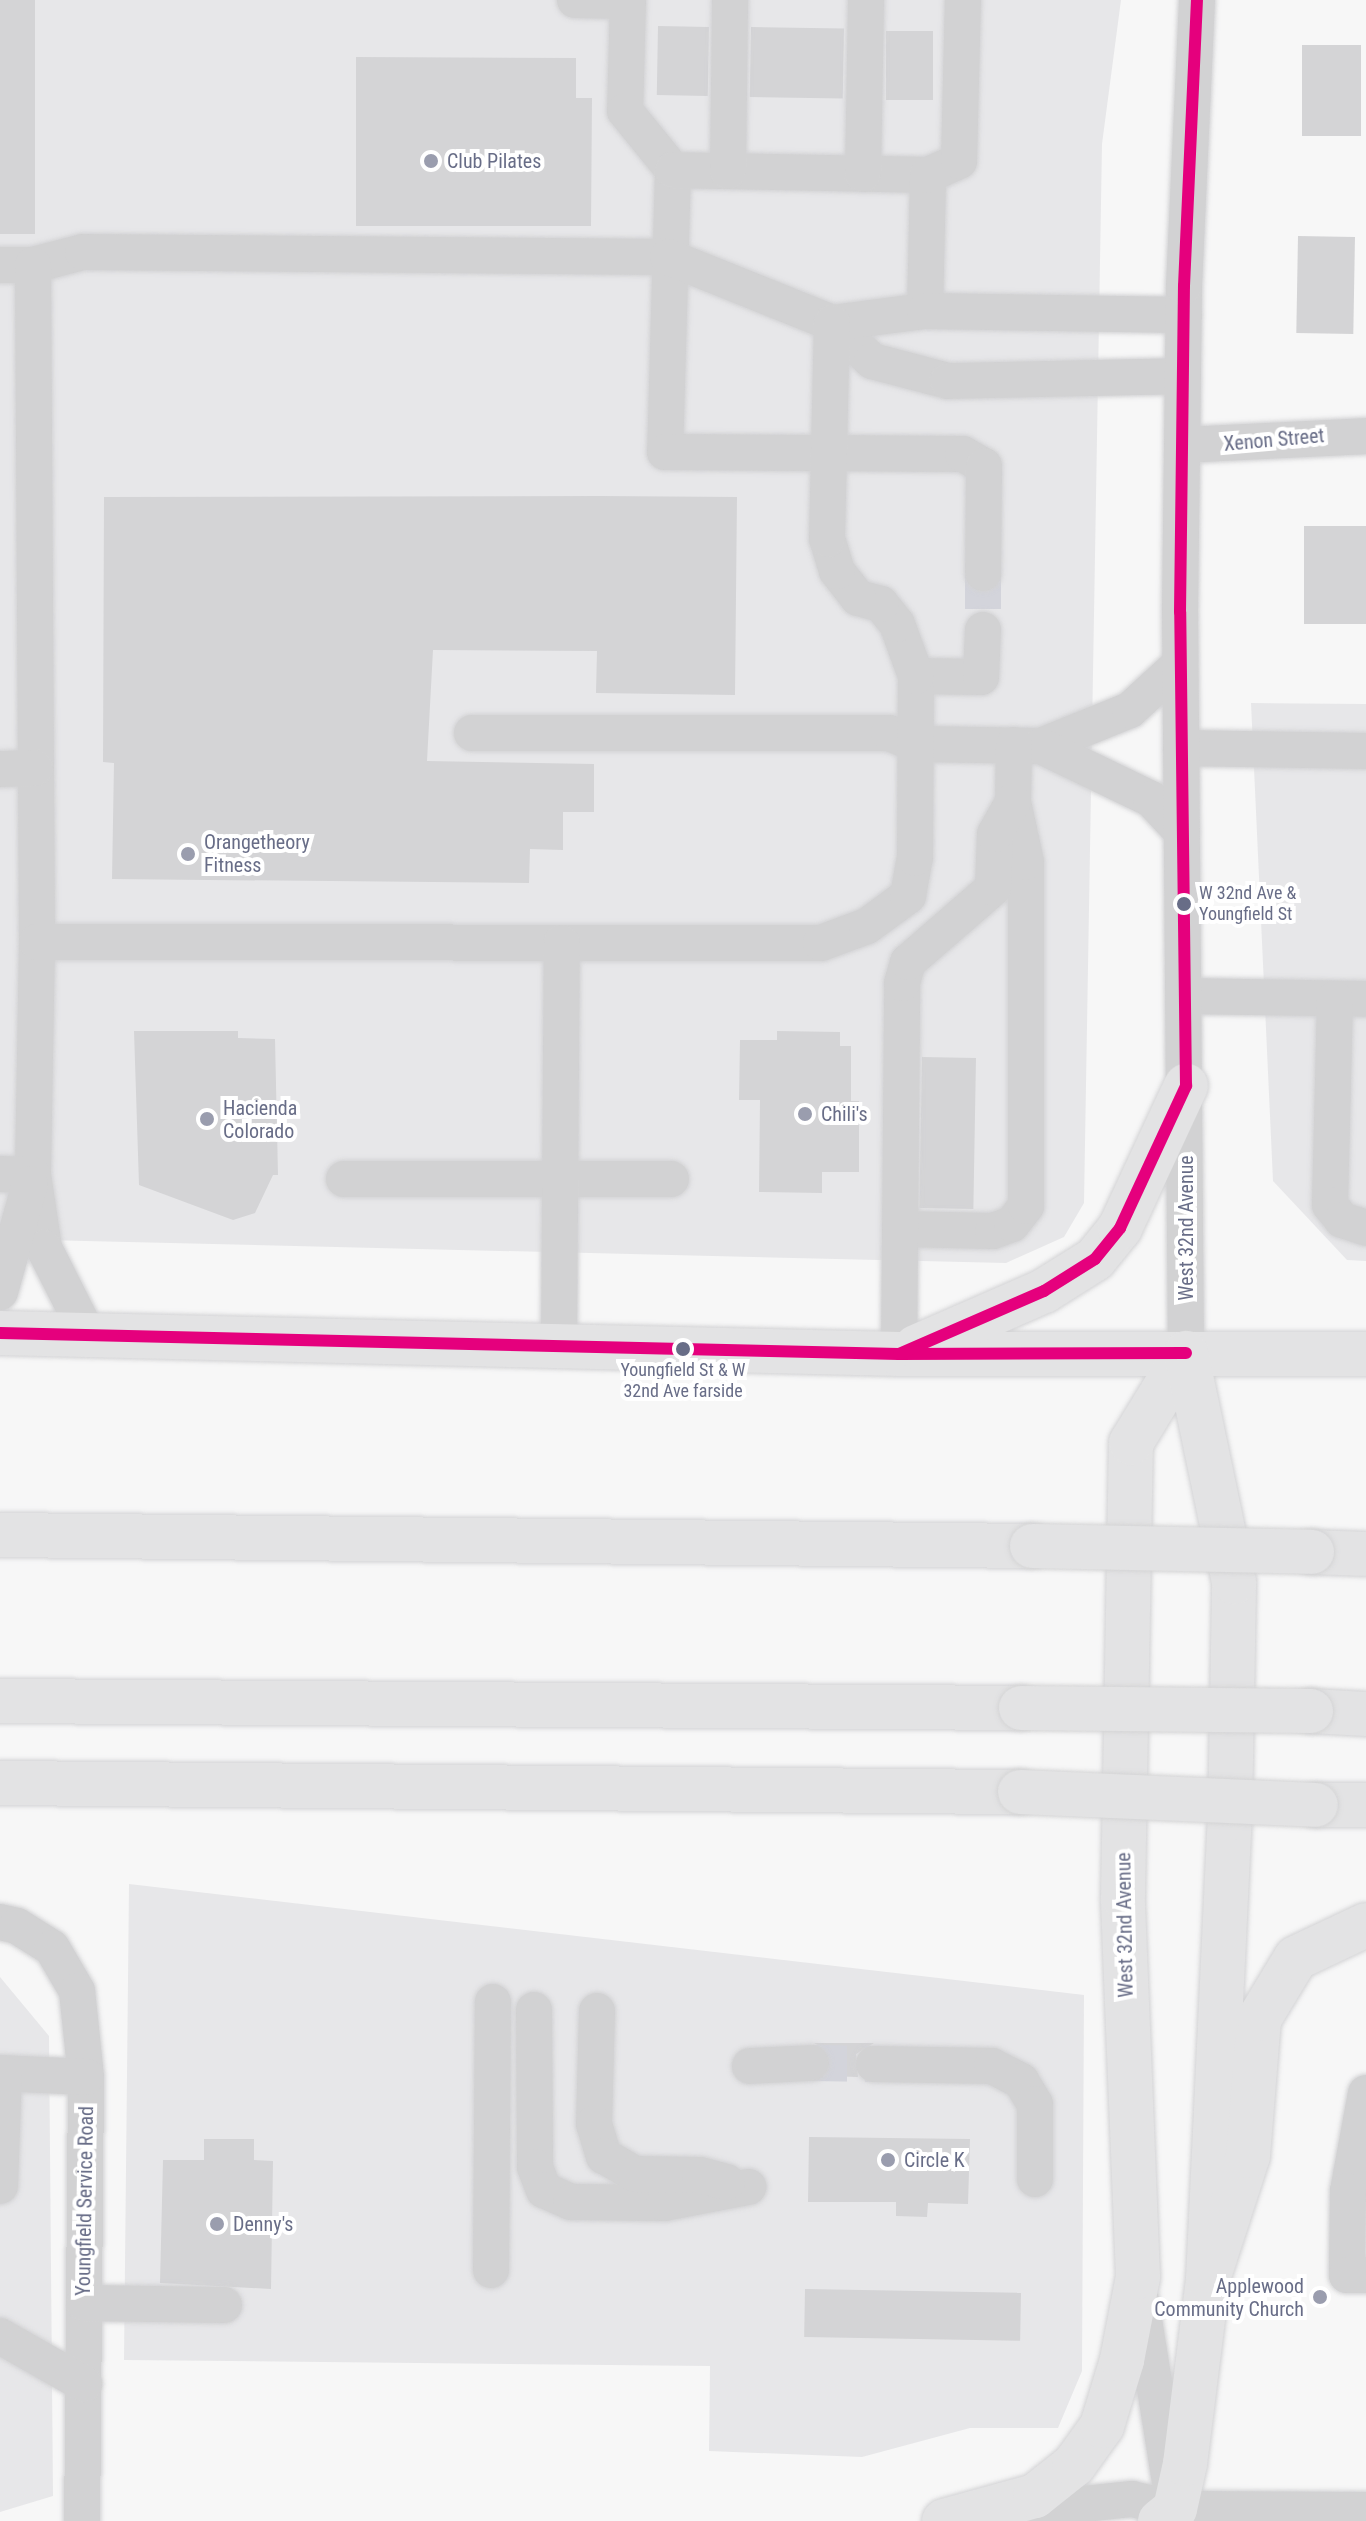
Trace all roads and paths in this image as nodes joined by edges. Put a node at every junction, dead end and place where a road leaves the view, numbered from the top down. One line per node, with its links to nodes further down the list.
1 (575, 0): 6 (street)
2 (730, 0): 8 (street)
3 (866, 0): 9 (street)
4 (963, 0): 10 (street)
5 (1197, 0): 14 (street, West 32nd Avenue)
6 (628, 1): 7 (street)
7 (673, 170): 8 (street); 11 (street)
8 (728, 171): 9 (street)
9 (863, 174): 10 (street)
10 (928, 175): 13 (street)
11 (668, 257): 12 (street); 15 (street); 19 (street)
12 (17, 265): 29 (street)
13 (925, 311): 14 (street); 15 (street)
14 (1184, 315): 16 (street, West 32nd Avenue)
15 (832, 323): 16 (street); 19 (street)
16 (1183, 376): 18 (street, West 32nd Avenue)
17 (1366, 436): 18 (street, Xenon Street)
18 (1183, 445): 22 (street, West 32nd Avenue)
19 (829, 455): 20 (street); 23 (street)
20 (983, 573)
21 (983, 630): 23 (street)
22 (1180, 664): 26 (street); 27 (street, West 32nd Avenue)
23 (916, 676): 25 (street)
24 (472, 733): 25 (street)
25 (916, 744): 26 (street); 34 (street)
26 (1028, 745): 31 (street); 32 (street)
27 (1181, 748): 28 (street); 32 (street, West 32nd Avenue)
28 (1366, 751)
29 (35, 768): 30 (street); 33 (street)
30 (0, 769)
31 (1013, 802): 43 (street); 43 (street)
32 (1182, 832): 35 (street, West 32nd Avenue)
33 (37, 942): 34 (street); 38 (street)
34 (562, 943): 41 (street)
35 (1185, 996): 36 (street); 37 (street, West 32nd Avenue)
36 (1351, 999): 42 (street)
37 (1186, 1086): 48 (street, West 32nd Avenue); 49 (main road)
38 (17, 1175): 44 (street); 46 (street)
39 (344, 1179): 41 (street)
40 (671, 1179): 41 (street)
41 (562, 1180): 47 (street)
42 (1366, 1228)
43 (900, 1229): 49 (street)
44 (0, 1292)
45 (0, 1333): 46 (main road)
46 (88, 1335): 47 (main road)
47 (559, 1345): 49 (main road)
48 (1186, 1353): 49 (main road); 50 (main road); 72 (main road, West 32nd Avenue); 73 (main road, West 32nd Avenue)
49 (899, 1354)
50 (1366, 1354)
51 (0, 1535): 52 (main road, bridge)
52 (1366, 1554)
53 (0, 1701): 54 (main road, bridge)
54 (1366, 1714)
55 (0, 1783): 56 (main road, bridge)
56 (1366, 1805)
57 (0, 1922): 66 (street, Youngfield Service Road)
58 (1366, 1925): 73 (main road)
59 (493, 2002): 70 (street)
60 (534, 2010): 61 (street)
61 (597, 2011)
62 (811, 2063): 64 (street)
63 (874, 2064): 68 (street)
64 (750, 2066)
65 (2, 2074): 66 (street); 69 (street)
66 (86, 2077): 74 (street, Youngfield Service Road)
67 (1366, 2093): 71 (street)
68 (1035, 2179)
69 (0, 2186)
70 (491, 2270)
71 (1366, 2275)
72 (1138, 2277): 79 (street, West 32nd Avenue); 80 (main road)
73 (1208, 2279): 79 (main road, West 32nd Avenue)
74 (84, 2303): 75 (street); 77 (street, Youngfield Service Road)
75 (224, 2305)
76 (0, 2336): 77 (street)
77 (84, 2384): 81 (street, Youngfield Service Road)
78 (1366, 2510): 79 (street)
79 (1170, 2517): 80 (street)
80 (960, 2518)
81 (82, 2521)

